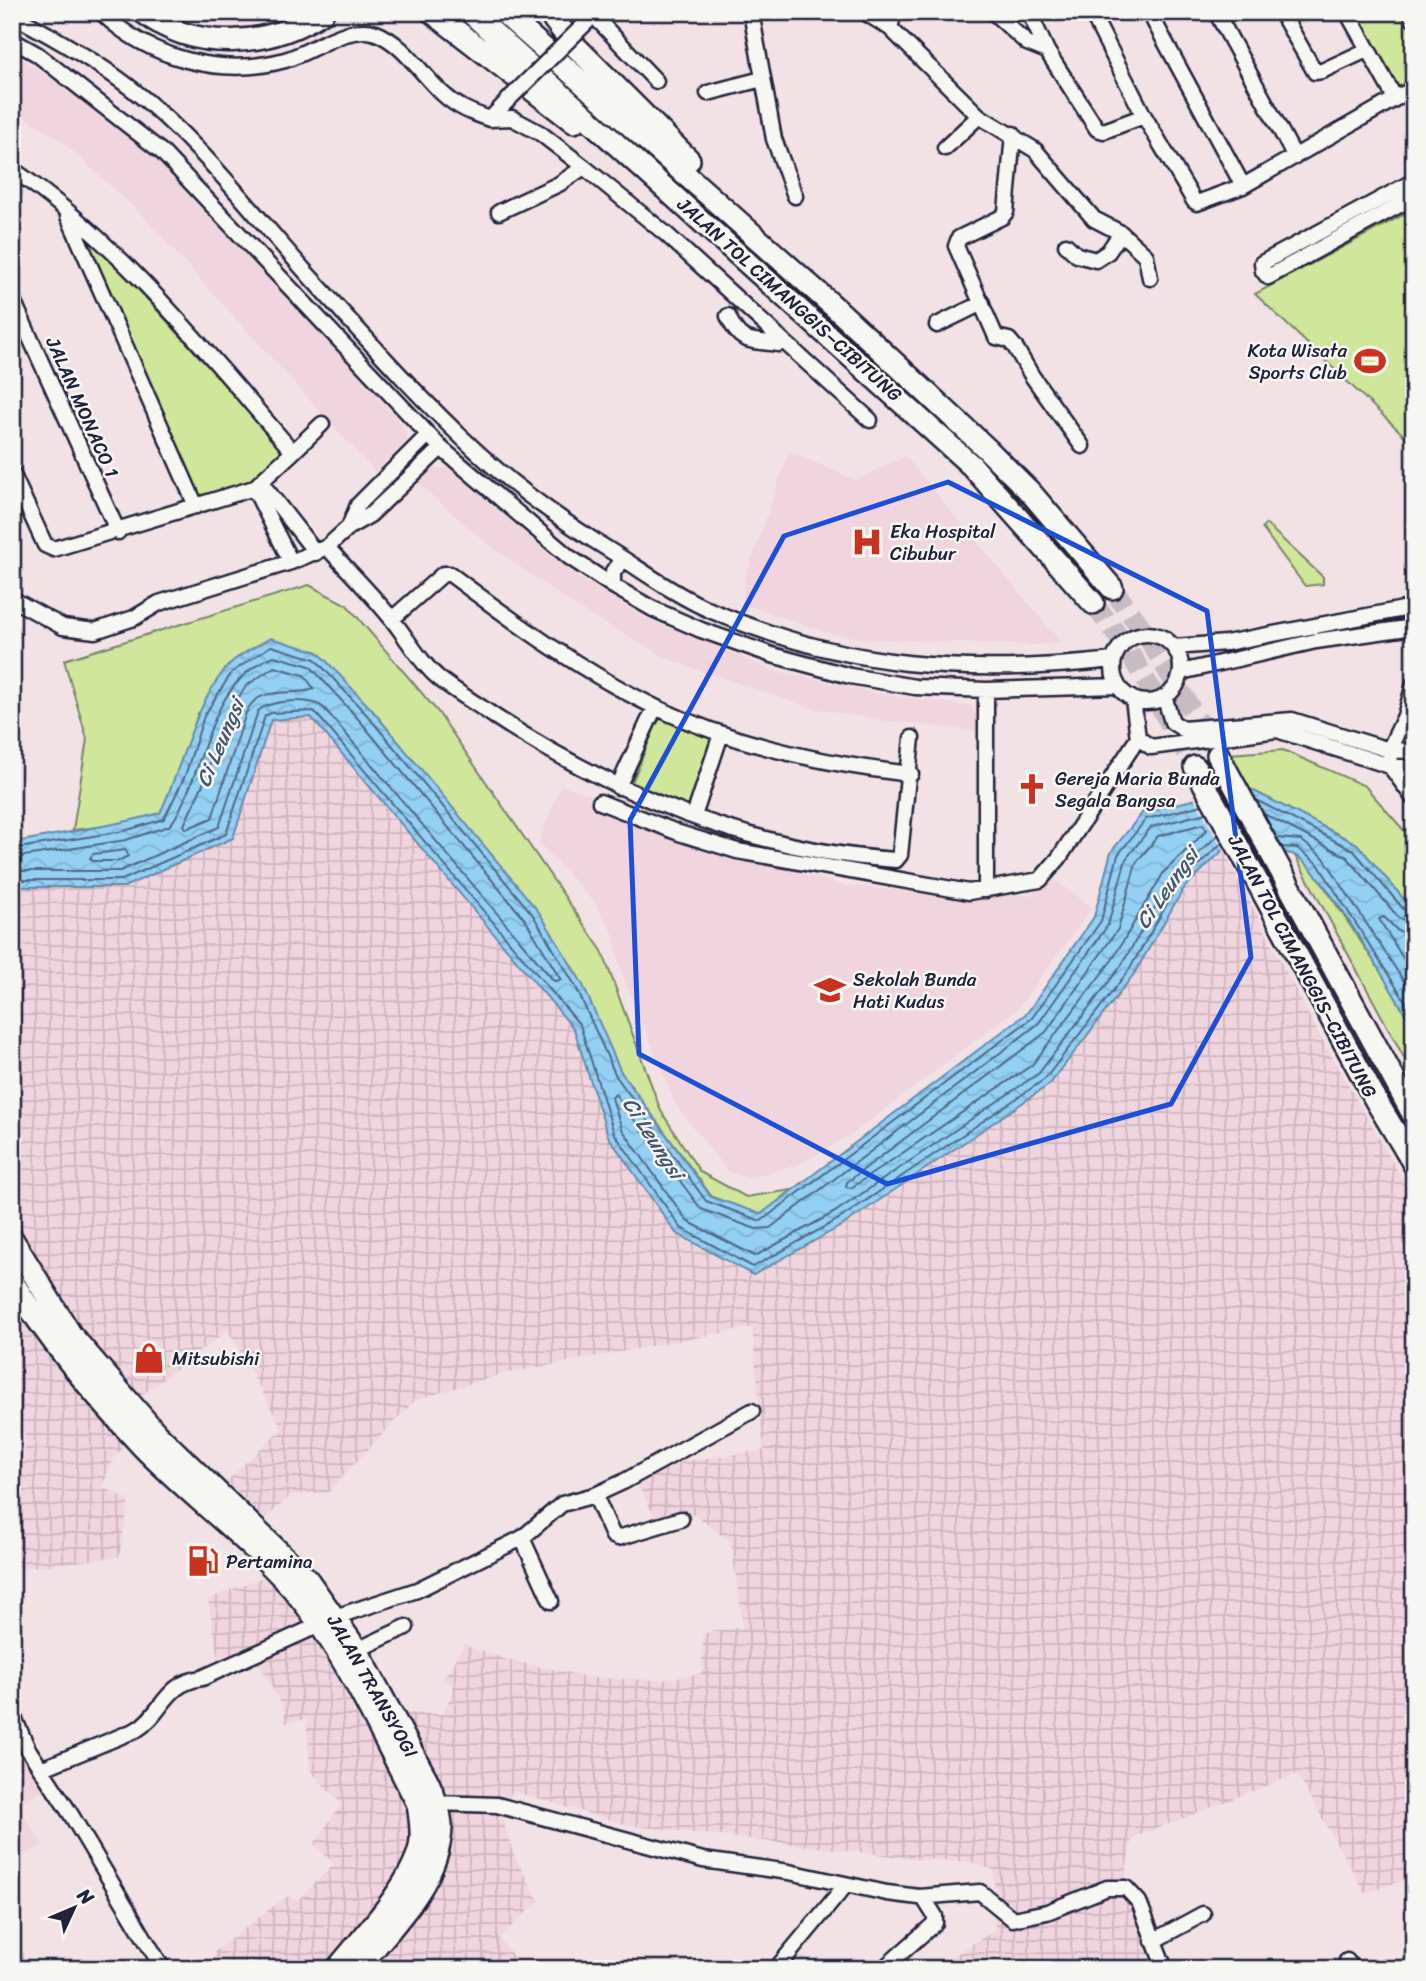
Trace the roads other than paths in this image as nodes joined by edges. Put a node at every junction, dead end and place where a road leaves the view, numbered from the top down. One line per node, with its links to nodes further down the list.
1 (101, 12): 34 (street)
2 (143, 12): 5 (highway)
3 (166, 12): 4 (highway)
4 (300, 12)
5 (323, 12)
6 (432, 12): 47 (highway)
7 (470, 12): 47 (highway, JALAN TOL CIMANGGIS–CIBITUNG)
8 (503, 12): 54 (highway, JALAN TOL CIMANGGIS–CIBITUNG)
9 (548, 12): 54 (highway)
10 (751, 12): 28 (street)
11 (864, 12): 24 (street)
12 (894, 12): 24 (street)
13 (993, 12): 27 (street)
14 (1028, 12): 27 (street)
15 (1091, 12): 33 (street)
16 (1149, 12): 43 (street)
17 (1216, 12): 39 (street)
18 (1281, 12): 26 (street)
19 (1347, 12): 26 (street)
20 (1410, 12): 23 (street)
21 (12, 15): 36 (street)
22 (593, 17): 29 (street); 34 (street, bridge)
23 (1414, 20)
24 (890, 28): 32 (street)
25 (12, 40): 38 (street)
26 (1367, 50): 31 (street)
27 (1047, 51): 33 (street)
28 (762, 79): 30 (street); 44 (street)
29 (656, 81)
30 (708, 93)
31 (1407, 96): 39 (street)
32 (979, 116): 35 (street); 37 (street)
33 (1144, 116): 43 (street)
34 (490, 118): 40 (street)
35 (1013, 134): 49 (street); 53 (street)
36 (181, 135): 38 (street); 71 (street)
37 (945, 148)
38 (162, 152): 60 (street)
39 (1295, 157): 43 (street)
40 (584, 167): 48 (street); 57 (street)
41 (12, 169): 46 (street)
42 (1414, 181): 45 (street)
43 (1243, 186)
44 (794, 196)
45 (1414, 197)
46 (65, 210): 63 (street); 68 (street)
47 (693, 211): 79 (highway, JALAN TOL CIMANGGIS–CIBITUNG)
48 (499, 212)
49 (1121, 233): 50 (street); 51 (street)
50 (1066, 245)
51 (1150, 278)
52 (12, 298): 70 (street, JALAN MONACO 1)
53 (982, 303): 56 (street); 61 (street)
54 (842, 314): 77 (highway, JALAN TOL CIMANGGIS–CIBITUNG)
55 (728, 316): 57 (street)
56 (937, 325)
57 (778, 346): 58 (street)
58 (870, 420)
59 (322, 424): 63 (street)
60 (428, 435): 62 (street); 65 (street)
61 (1082, 446)
62 (441, 448): 67 (street); 75 (street)
63 (293, 452): 66 (street)
64 (12, 472): 70 (street)
65 (384, 479): 67 (street); 69 (street)
66 (258, 486): 68 (street); 72 (street); 74 (street)
67 (396, 490): 69 (street)
68 (196, 506): 70 (street)
69 (349, 527): 72 (street)
70 (118, 531)
71 (596, 542): 73 (street); 75 (street)
72 (322, 550): 74 (street); 81 (street)
73 (624, 560): 76 (street); 84 (street)
74 (290, 562): 78 (street)
75 (583, 566): 76 (street)
76 (613, 586): 88 (street)
77 (1112, 588)
78 (12, 599)
79 (1093, 603)
80 (1414, 607): 83 (street)
81 (392, 619): 91 (street); 102 (street)
82 (1414, 627): 85 (street)
83 (1174, 647): 84 (street); 85 (street)
84 (1113, 660): 87 (street)
85 (1181, 673): 90 (street)
86 (1414, 684): 95 (street)
87 (1118, 686): 88 (street); 89 (street)
88 (986, 690): 106 (street)
89 (1133, 699): 90 (street); 94 (street)
90 (1165, 699): 95 (street)
91 (655, 707): 92 (street); 102 (street)
92 (721, 734): 101 (street); 105 (street)
93 (912, 738): 101 (street)
94 (1138, 738): 98 (street); 106 (street)
95 (1389, 750): 96 (street); 98 (street)
96 (1414, 751)
97 (1218, 755): 107 (highway, JALAN TOL CIMANGGIS–CIBITUNG)
98 (1390, 766): 100 (street); 103 (street)
99 (1195, 767): 108 (highway, JALAN TOL CIMANGGIS–CIBITUNG)
100 (1414, 768)
101 (911, 774): 105 (street)
102 (618, 787): 105 (street)
103 (1414, 799)
104 (600, 802): 106 (street)
105 (694, 816)
106 (986, 890)
107 (1414, 1116)
108 (1414, 1164)
109 (12, 1239): 114 (highway, JALAN TRANSYOGI)
110 (12, 1280): 114 (highway, JALAN TRANSYOGI)
111 (752, 1412): 112 (street)
112 (595, 1495): 113 (street); 115 (street)
113 (681, 1519)
114 (243, 1527): 117 (highway, JALAN TRANSYOGI)
115 (522, 1538): 116 (street); 117 (street)
116 (551, 1601)
117 (327, 1621): 119 (highway, JALAN TRANSYOGI); 121 (street); 128 (highway, JALAN TRANSYOGI)
118 (406, 1627): 119 (street)
119 (358, 1650): 122 (highway, JALAN TRANSYOGI)
120 (12, 1713): 121 (street)
121 (41, 1769): 127 (street)
122 (437, 1803): 123 (street); 129 (highway, JALAN TRANSYOGI)
123 (845, 1886): 124 (street); 130 (street)
124 (922, 1897): 126 (street); 131 (street)
125 (1203, 1914): 126 (street)
126 (1153, 1941): 132 (street)
127 (163, 1969)
128 (337, 1969)
129 (356, 1969)
130 (776, 1969)
131 (883, 1969)
132 (1166, 1969)

